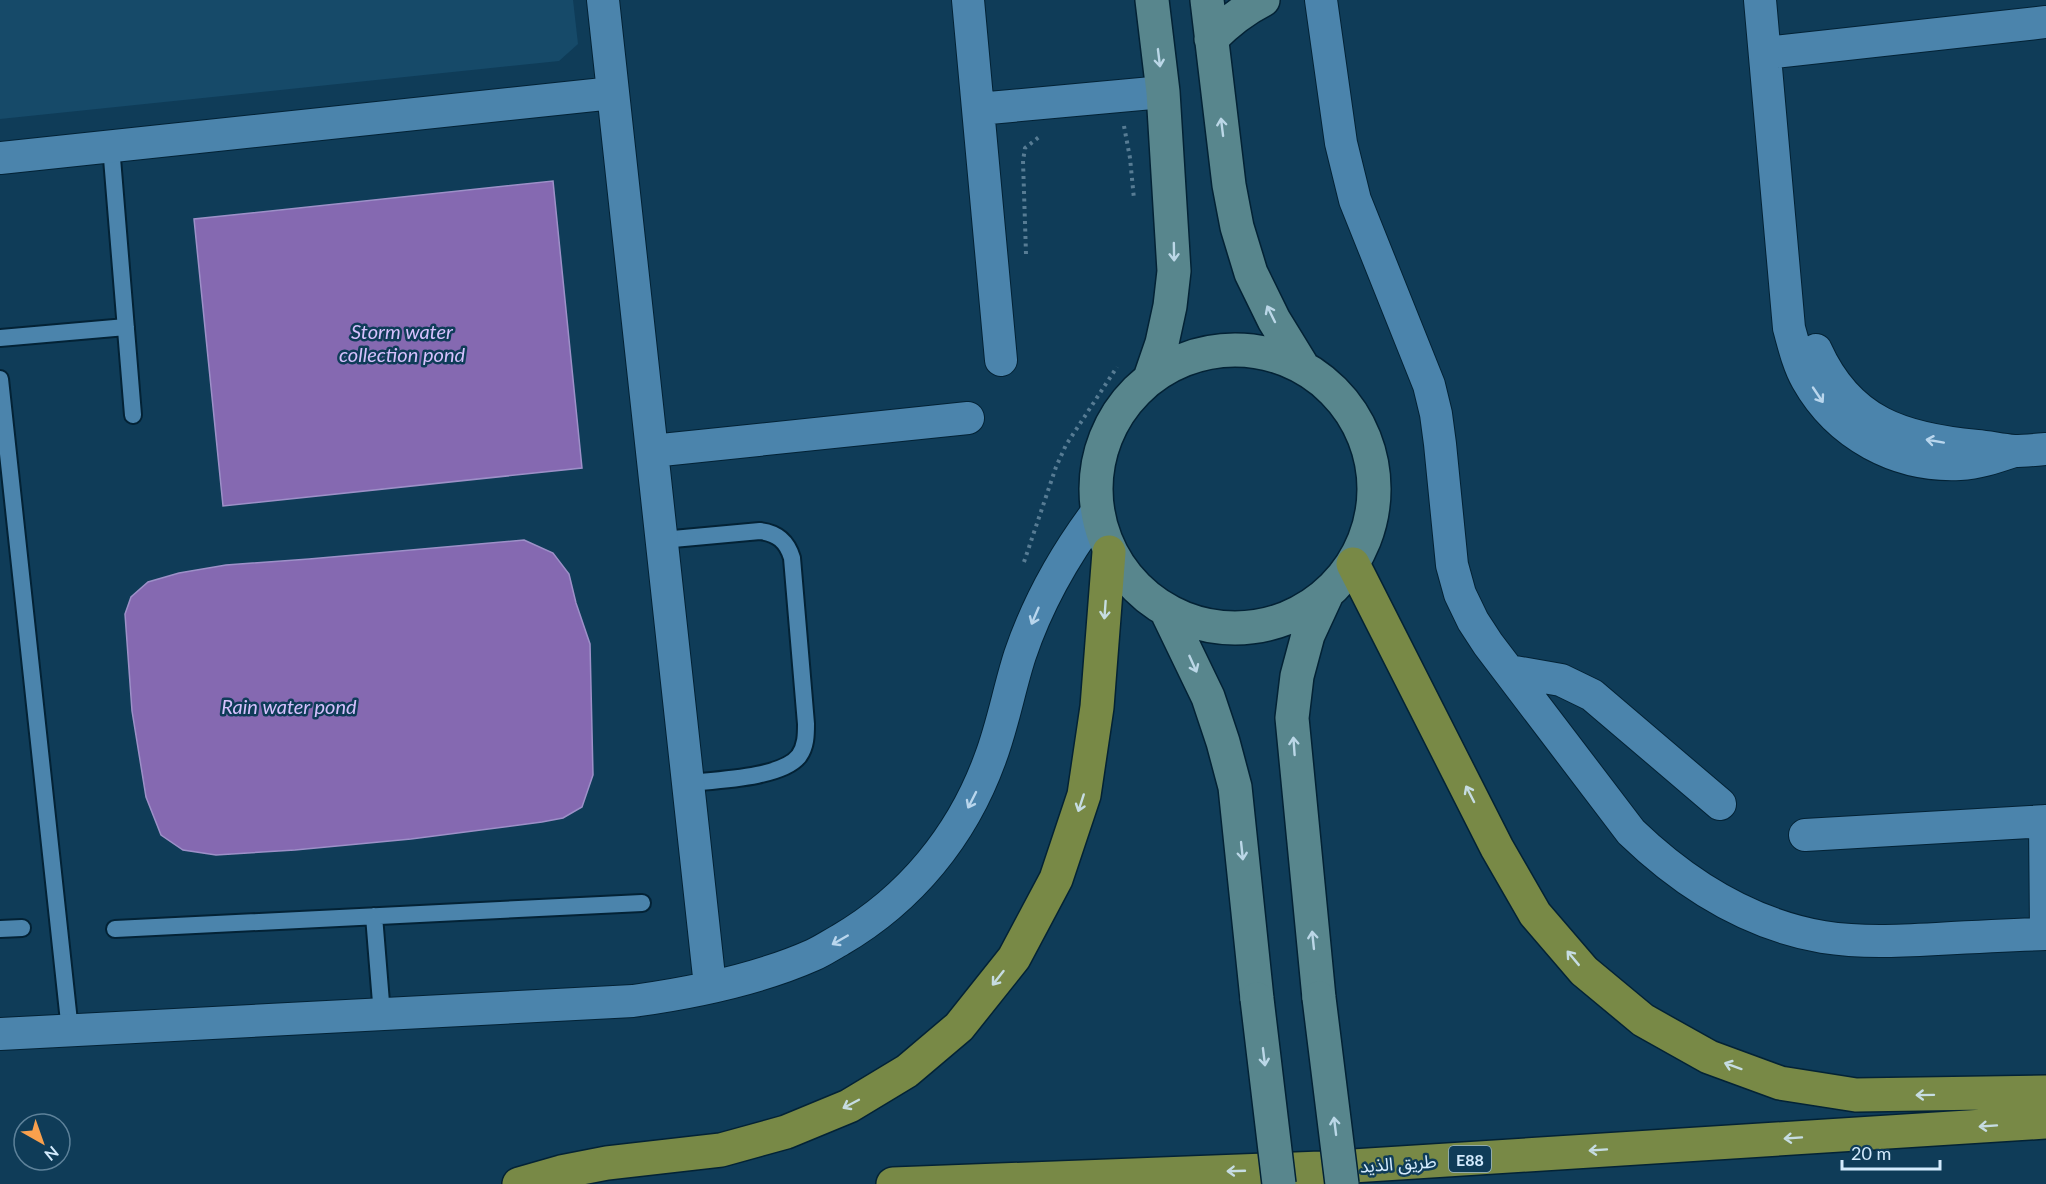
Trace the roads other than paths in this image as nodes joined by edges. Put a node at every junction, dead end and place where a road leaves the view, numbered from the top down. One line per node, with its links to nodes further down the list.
1 (603, 0): 12 (street)
2 (968, 0): 13 (street)
3 (1152, 0): 11 (main road, one-way to 11)
4 (1207, 0): 9 (main road)
5 (1263, 0): 9 (main road)
6 (1321, 0): 34 (street)
7 (1760, 0): 10 (street)
8 (2046, 22): 10 (street)
9 (1211, 39): 20 (main road, one-way to 9)
10 (1766, 53): 16 (street)
11 (1163, 92): 13 (street); 21 (main road, one-way to 21)
12 (613, 93): 14 (street); 26 (street)
13 (978, 109): 19 (street)
14 (111, 146): 15 (street); 17 (lane)
15 (0, 158)
16 (1785, 268): 27 (street, one-way to 16); 27 (street, one-way to 27)
17 (126, 327): 18 (lane); 23 (lane)
18 (0, 338)
19 (1001, 360)
20 (1301, 364): 21 (main road); 31 (main road)
21 (1150, 378): 28 (main road)
22 (0, 379): 47 (lane)
23 (133, 415)
24 (968, 418): 26 (street)
25 (2046, 449): 27 (street)
26 (652, 451): 29 (street)
27 (2014, 451)
28 (1097, 512): 30 (main road); 45 (street, one-way to 45)
29 (662, 540): 35 (street); 35 (lane)
30 (1109, 552): 33 (main road); 51 (highway, one-way to 51)
31 (1353, 564): 32 (main road); 49 (highway, one-way to 31)
32 (1326, 596): 33 (main road); 54 (main road, one-way to 32, bridge)
33 (1167, 612): 53 (main road, one-way to 53, bridge)
34 (1509, 671): 36 (street); 44 (street)
35 (688, 783): 45 (street)
36 (1720, 804)
37 (2045, 821): 38 (street); 44 (street)
38 (1806, 835)
39 (642, 903): 40 (lane)
40 (374, 916): 43 (lane); 46 (lane)
41 (22, 928): 42 (lane)
42 (0, 929)
43 (115, 929)
44 (2046, 933)
45 (710, 986): 46 (street)
46 (382, 1015): 47 (street)
47 (70, 1031): 48 (street)
48 (0, 1034)
49 (2046, 1092)
50 (2046, 1122): 52 (highway, طريق الذيد / E88, one-way to 52)
51 (519, 1184)
52 (893, 1184)
53 (1279, 1184)
54 (1342, 1184)

